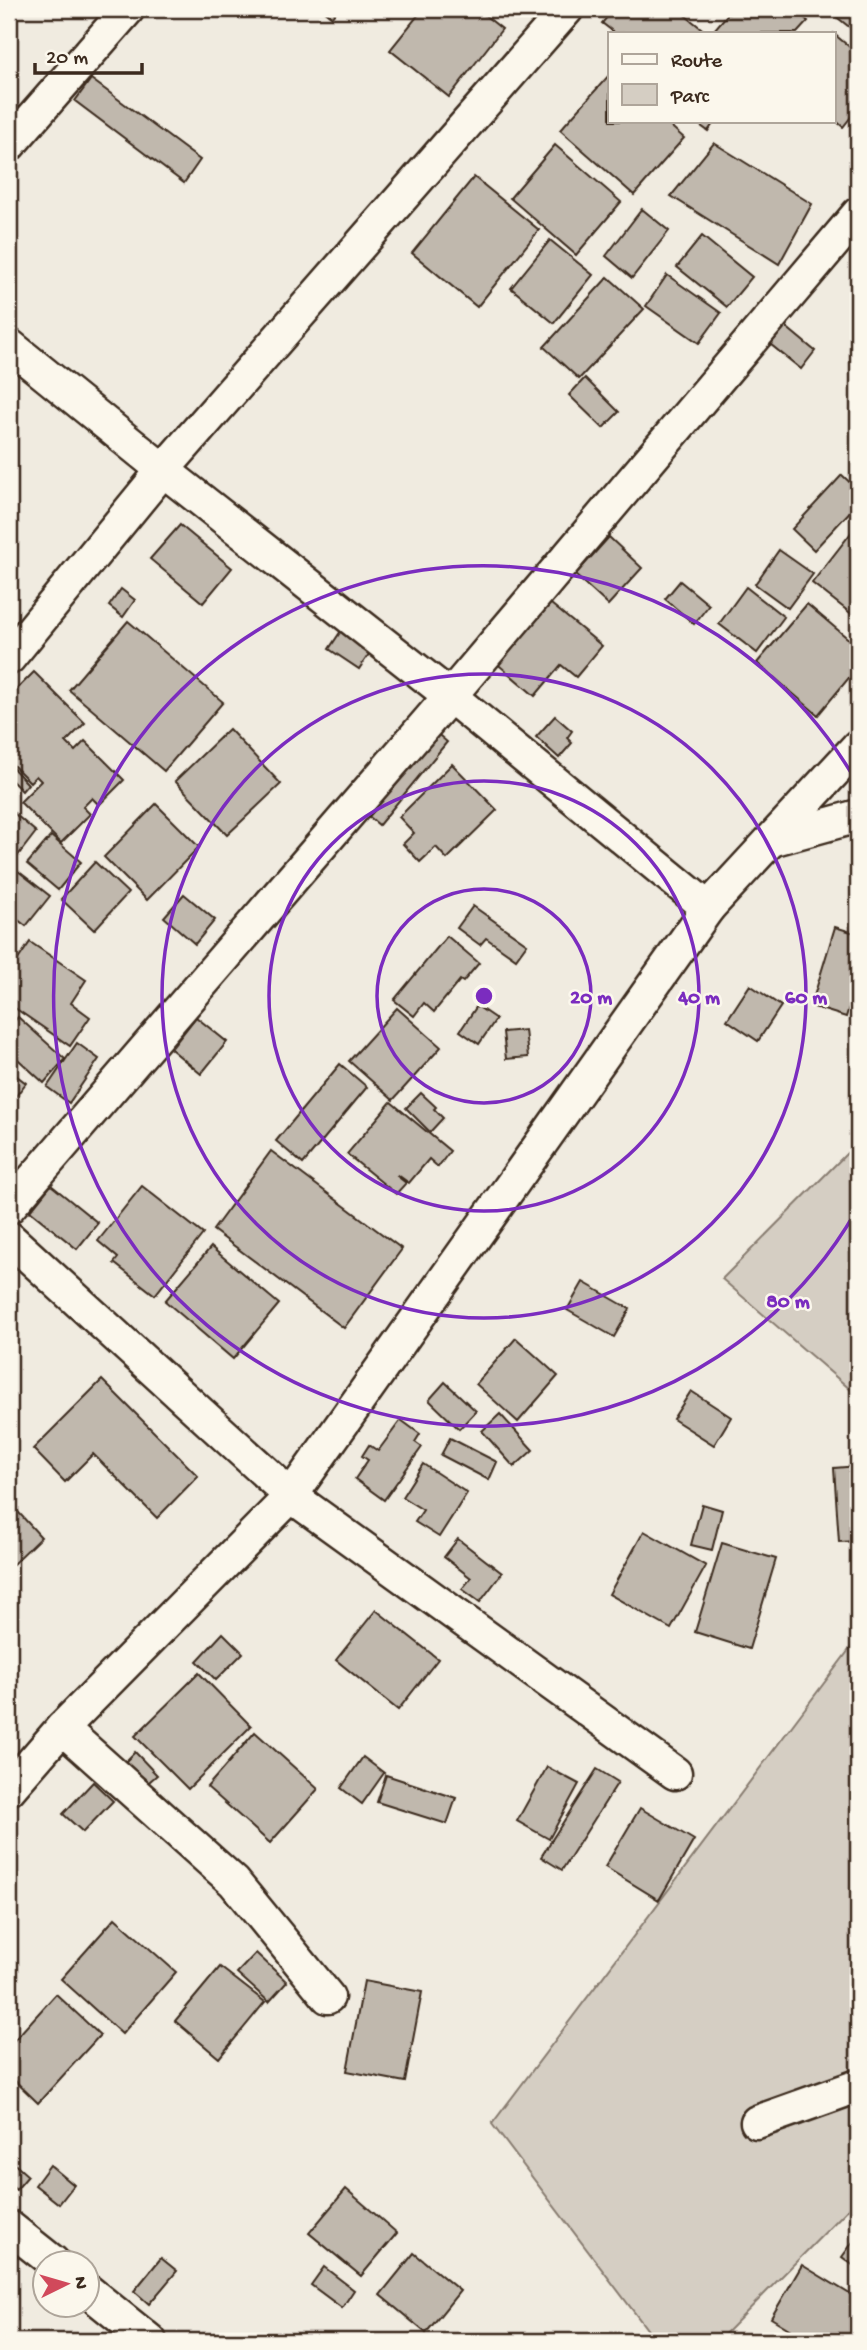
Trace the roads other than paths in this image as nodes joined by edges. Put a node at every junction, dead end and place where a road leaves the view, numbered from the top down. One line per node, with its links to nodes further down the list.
1 (128, 9): 3 (street)
2 (567, 9): 6 (street)
3 (9, 145)
4 (858, 214): 8 (street)
5 (9, 345): 6 (street)
6 (163, 470): 7 (street); 8 (street)
7 (9, 658)
8 (450, 696): 12 (street); 13 (street)
9 (858, 746): 11 (street)
10 (858, 816): 11 (street)
11 (771, 840): 12 (street)
12 (708, 908): 15 (street)
13 (9, 1207)
14 (9, 1238): 15 (street)
15 (292, 1496): 16 (street); 17 (street)
16 (62, 1728): 18 (street); 19 (street)
17 (675, 1773)
18 (9, 1789)
19 (328, 1997)
20 (858, 2086): 21 (street)
21 (757, 2122)
22 (9, 2227): 23 (street)
23 (35, 2248)
24 (102, 2302): 25 (street)
25 (150, 2341)

